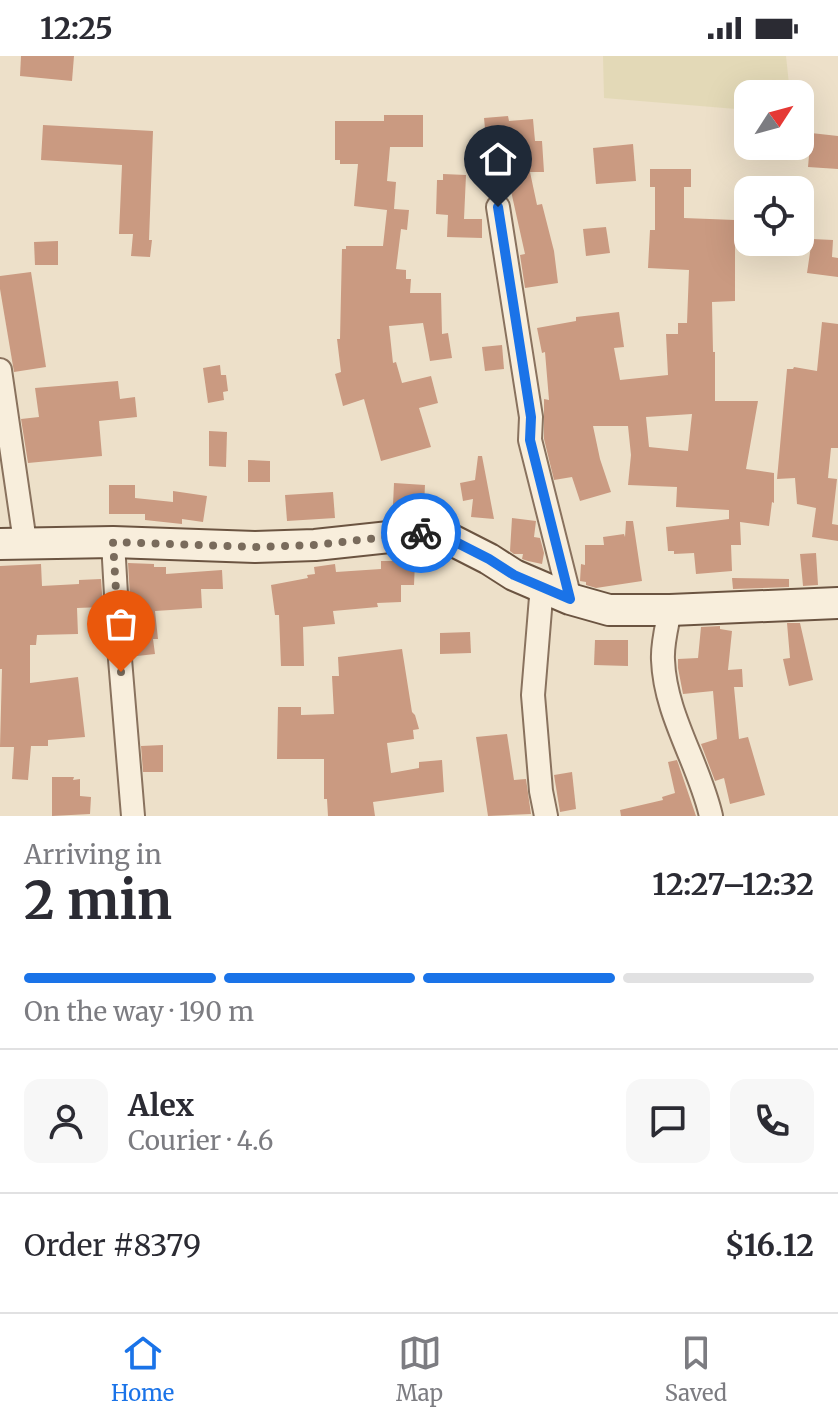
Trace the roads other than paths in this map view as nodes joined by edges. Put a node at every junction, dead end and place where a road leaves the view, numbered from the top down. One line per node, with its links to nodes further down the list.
1 (498, 207): 6 (street)
2 (0, 370): 4 (street)
3 (113, 542): 4 (street); 5 (street); 9 (street)
4 (13, 543)
5 (542, 585): 6 (street); 10 (street)
6 (570, 599): 8 (street)
7 (838, 603): 8 (street)
8 (670, 610): 11 (street)
9 (133, 816)
10 (546, 816)
11 (711, 816)

